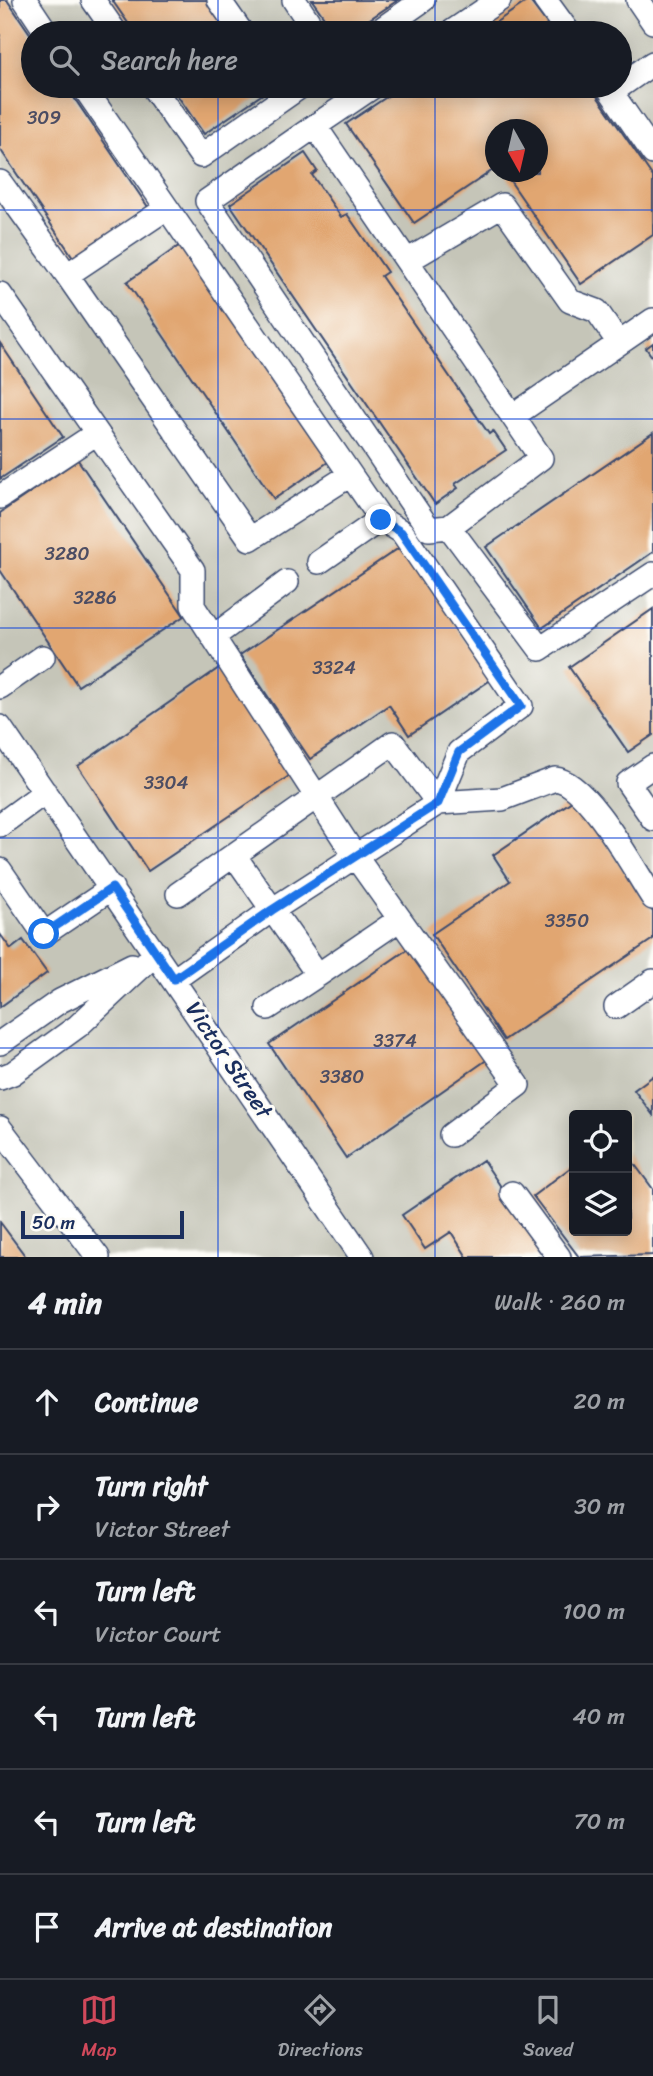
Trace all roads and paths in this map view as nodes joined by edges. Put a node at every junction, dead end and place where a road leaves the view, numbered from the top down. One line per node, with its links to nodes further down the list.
1 (24, 0): 9 (street)
2 (93, 0): 10 (street)
3 (219, 0): 11 (street)
4 (294, 0): 12 (street)
5 (423, 0): 13 (street)
6 (499, 0): 14 (street)
7 (545, 0): 15 (street)
8 (638, 0): 16 (street)
9 (39, 21)
10 (108, 21)
11 (234, 21)
12 (308, 21)
13 (393, 21)
14 (468, 21)
15 (560, 21)
16 (653, 22)
17 (653, 63): 18 (street)
18 (632, 76)
19 (91, 98): 27 (street)
20 (160, 98): 21 (street)
21 (277, 98)
22 (356, 98): 24 (street)
23 (620, 98): 25 (street)
24 (315, 126): 28 (street); 38 (street)
25 (653, 153)
26 (0, 182): 29 (street)
27 (167, 208): 29 (street); 35 (street)
28 (407, 261): 32 (street); 33 (street)
29 (67, 275): 35 (street)
30 (0, 294): 34 (street)
31 (653, 320): 32 (street)
32 (620, 343): 33 (street)
33 (513, 416): 38 (street)
34 (97, 433): 36 (street); 42 (street)
35 (350, 475): 37 (street)
36 (0, 498)
37 (381, 520): 39 (street); 49 (street)
38 (449, 527): 40 (street)
39 (319, 562)
40 (653, 574)
41 (287, 582): 42 (street)
42 (213, 637): 48 (street)
43 (43, 657): 44 (street)
44 (0, 687)
45 (0, 727): 47 (street, Victor Street)
46 (653, 766): 50 (street)
47 (45, 792): 51 (street); 55 (street, Victor Street)
48 (317, 795): 49 (street); 52 (street); 53 (street)
49 (438, 803): 53 (street); 57 (street)
50 (653, 819)
51 (0, 825)
52 (234, 855): 56 (street); 58 (street)
53 (355, 856): 58 (street); 59 (street)
54 (0, 870): 55 (street)
55 (112, 888): 60 (street, Victor Street)
56 (178, 894)
57 (653, 898)
58 (272, 910): 61 (street); 62 (street)
59 (400, 919): 61 (street); 69 (street)
60 (156, 953): 62 (street, Victor Street); 66 (street); 67 (street)
61 (318, 975): 65 (street)
62 (174, 979): 72 (street, Victor Street)
63 (653, 981): 64 (street)
64 (616, 1007)
65 (268, 1008)
66 (0, 1043)
67 (0, 1078)
68 (0, 1128): 71 (street)
69 (451, 1135)
70 (512, 1193): 73 (street)
71 (98, 1257)
72 (362, 1257)
73 (559, 1257)

